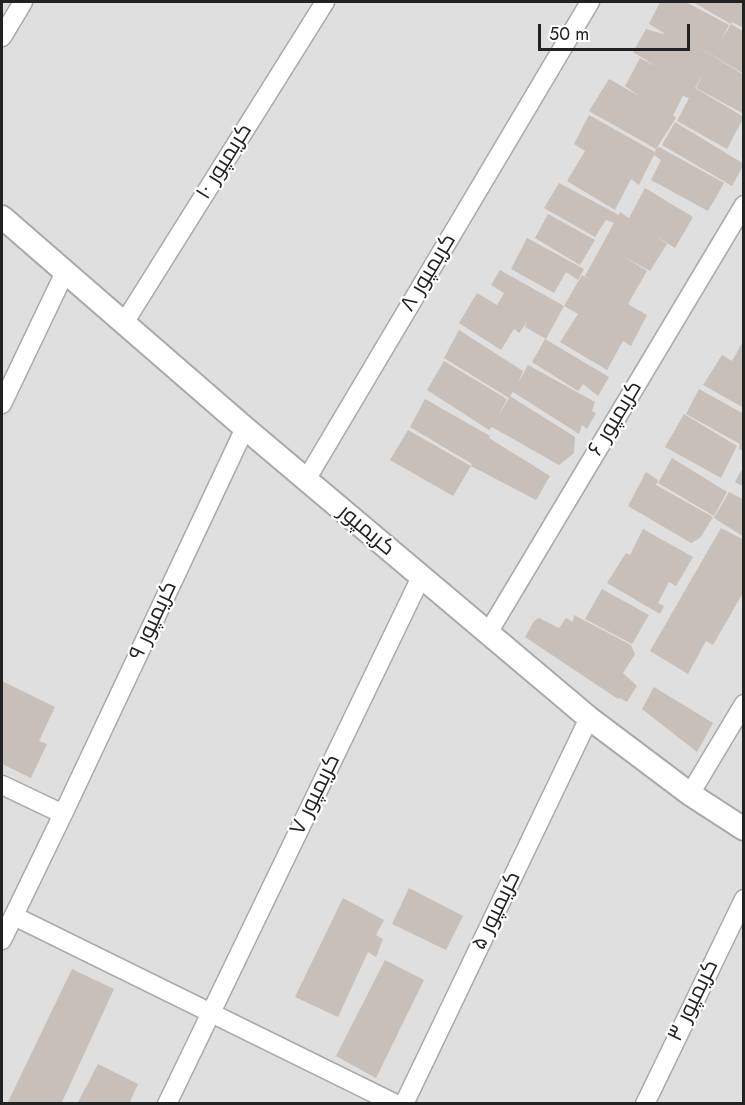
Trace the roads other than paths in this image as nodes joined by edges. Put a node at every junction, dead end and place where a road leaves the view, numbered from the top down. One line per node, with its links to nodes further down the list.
1 (23, 2): 4 (street)
2 (326, 2): 8 (street, کریمپور ۱۰)
3 (590, 2): 11 (street, کریمپور ۸)
4 (2, 37)
5 (744, 205): 13 (street, کریمپور ۶)
6 (2, 217): 7 (street, کریمپور)
7 (65, 272): 8 (street, کریمپور); 9 (street)
8 (124, 323): 10 (street, کریمپور)
9 (2, 404)
10 (245, 428): 11 (street, کریمپور); 18 (street, کریمپور ۹)
11 (306, 480): 12 (street, کریمپور)
12 (421, 577): 13 (street, کریمپور); 23 (street, کریمپور ۷)
13 (488, 633): 15 (street, کریمپور)
14 (744, 704): 17 (street)
15 (589, 718): 17 (street, کریمپور); 27 (street, کریمپور ۵)
16 (2, 785): 18 (street)
17 (690, 794): 19 (street, کریمپور)
18 (63, 814): 21 (street, کریمپور ۹)
19 (744, 829)
20 (744, 899): 24 (street, کریمپور ۳)
21 (14, 916): 22 (street, کریمپور ۹); 23 (street)
22 (2, 940)
23 (211, 1013): 25 (street, کریمپور ۷); 26 (street)
24 (648, 1102)
25 (168, 1104)
26 (396, 1104)
27 (404, 1104)

